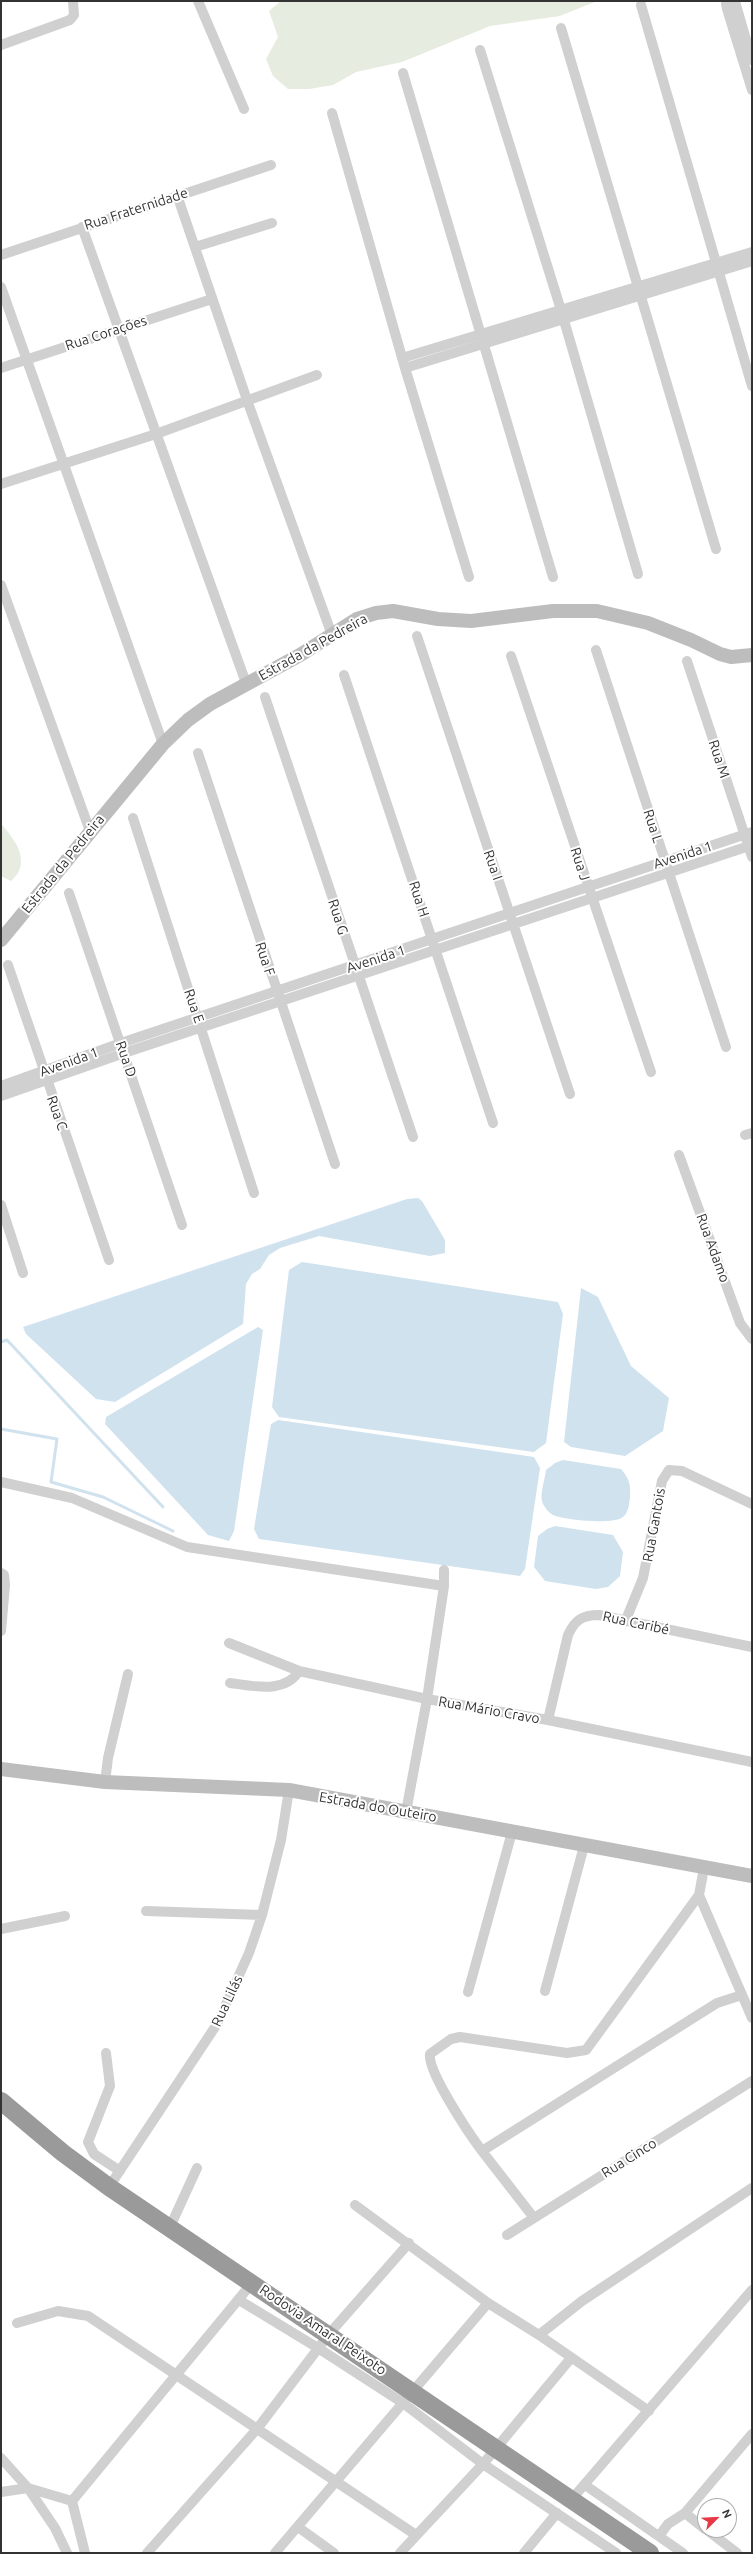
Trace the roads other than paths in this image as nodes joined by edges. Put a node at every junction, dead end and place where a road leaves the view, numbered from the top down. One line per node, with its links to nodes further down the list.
1 (73, 1): 6 (street)
2 (198, 1): 12 (street)
3 (731, 1): 8 (street); 10 (street)
4 (641, 5): 22 (street)
5 (561, 28): 24 (street)
6 (1, 45)
7 (480, 50): 26 (street)
8 (752, 60)
9 (403, 73): 28 (street)
10 (750, 77): 11 (street)
11 (752, 90)
12 (244, 109)
13 (332, 113): 30 (street)
14 (271, 165): 15 (street, Rua Fraternidade)
15 (177, 195): 17 (street, Rua Fraternidade); 18 (street)
16 (272, 223): 18 (street)
17 (82, 227): 20 (street, Rua Fraternidade); 27 (street)
18 (195, 247): 25 (street)
19 (752, 252): 22 (street)
20 (1, 255)
21 (752, 262): 22 (street)
22 (716, 267): 24 (street); 33 (street)
23 (1, 287): 29 (street)
24 (639, 290): 26 (street); 38 (street)
25 (212, 299): 27 (street, Rua Corações); 34 (street)
26 (562, 315): 28 (street); 39 (street)
27 (118, 328): 29 (street, Rua Corações); 35 (street)
28 (482, 339): 30 (street); 41 (street)
29 (27, 359): 31 (street, Rua Corações); 36 (street)
30 (403, 363): 40 (street)
31 (1, 368)
32 (317, 375): 34 (street)
33 (752, 386)
34 (247, 400): 35 (street); 43 (street)
35 (156, 434): 36 (street); 50 (street)
36 (64, 462): 37 (street); 52 (street)
37 (1, 484)
38 (716, 549)
39 (638, 574)
40 (469, 576)
41 (553, 577)
42 (1, 585): 55 (street)
43 (332, 635): 46 (street, Estrada da Pedreira); 50 (street, Estrada da Pedreira)
44 (417, 636): 64 (street, Rua I)
45 (596, 650): 59 (street, Rua L)
46 (752, 655)
47 (511, 656): 61 (street, Rua J)
48 (687, 661): 56 (street, Rua M)
49 (344, 675): 67 (street, Rua H)
50 (246, 683): 52 (street, Estrada da Pedreira)
51 (265, 697): 69 (street, Rua G)
52 (163, 744): 55 (street, Estrada da Pedreira)
53 (198, 753): 71 (street, Rua F)
54 (133, 818): 72 (street, Rua E)
55 (90, 831): 66 (street, Estrada da Pedreira)
56 (748, 834): 57 (street, Rua M); 59 (street, Avenida 1)
57 (750, 846): 58 (street, Rua M); 60 (street, Avenida 1)
58 (752, 857)
59 (665, 861): 60 (street, Rua L); 61 (street, Avenida 1)
60 (670, 874): 63 (street, Avenida 1); 74 (street, Rua L)
61 (587, 886): 63 (street, Rua J); 64 (street, Avenida 1)
62 (69, 893): 75 (street, Rua D)
63 (591, 898): 65 (street, Avenida 1); 76 (street, Rua J)
64 (510, 913): 65 (street, Rua I); 67 (street, Avenida 1)
65 (514, 926): 67 (street, Avenida 1); 79 (street, Rua I)
66 (1, 940)
67 (434, 945): 69 (street, Avenida 1); 70 (street, Avenida 1); 81 (street, Rua H)
68 (8, 965): 77 (street, Rua C)
69 (354, 966): 70 (street, Rua G); 71 (street, Avenida 1)
70 (358, 975): 71 (street, Avenida 1); 82 (street, Rua G)
71 (278, 997): 72 (street, Avenida 1); 73 (street, Avenida 1); 84 (street, Rua F)
72 (197, 1018): 73 (street, Rua E); 75 (street, Avenida 1)
73 (201, 1028): 75 (street, Avenida 1); 85 (street, Rua E)
74 (726, 1047)
75 (123, 1048): 77 (street, Avenida 1); 87 (street, Rua D)
76 (651, 1072)
77 (45, 1077): 78 (street, Avenida 1); 80 (street, Avenida 1); 88 (street, Rua C)
78 (1, 1086)
79 (570, 1094)
80 (1, 1096)
81 (493, 1123)
82 (414, 1137)
83 (679, 1155): 90 (street, Rua Adamo)
84 (335, 1164)
85 (254, 1193)
86 (1, 1205): 89 (street)
87 (182, 1226)
88 (109, 1260)
89 (23, 1273)
90 (752, 1339)
91 (1, 1482): 95 (street)
92 (752, 1504): 96 (street, Rua Gantois)
93 (444, 1570): 95 (street)
94 (1, 1573): 97 (street)
95 (444, 1586): 103 (street)
96 (625, 1622): 99 (street, Rua Caribé); 104 (street, Rua Caribé)
97 (1, 1631)
98 (229, 1643): 100 (street, Rua Mário Cravo)
99 (752, 1647)
100 (299, 1671): 102 (street); 103 (street, Rua Mário Cravo)
101 (128, 1674): 107 (street)
102 (230, 1683)
103 (427, 1699): 104 (street, Rua Mário Cravo); 109 (street)
104 (548, 1720): 105 (street, Rua Mário Cravo)
105 (752, 1762)
106 (1, 1769): 107 (street, Estrada do Outeiro)
107 (105, 1782): 108 (street, Estrada do Outeiro)
108 (288, 1790): 109 (street, Estrada do Outeiro); 116 (street, Rua Lilás)
109 (406, 1812): 110 (street, Estrada do Outeiro)
110 (512, 1832): 111 (street, Estrada do Outeiro); 120 (street)
111 (584, 1846): 112 (street, Estrada do Outeiro); 119 (street)
112 (704, 1868): 113 (street, Estrada do Outeiro); 114 (street)
113 (752, 1876)
114 (700, 1895): 121 (street); 128 (street)
115 (146, 1911): 116 (street)
116 (262, 1914): 130 (street, Rua Lilás)
117 (65, 1916): 118 (street)
118 (1, 1929)
119 (545, 1991)
120 (468, 1992)
121 (742, 1994): 122 (street); 128 (street)
122 (752, 2018)
123 (106, 2053): 130 (street)
124 (752, 2081): 134 (street, Rua Cinco)
125 (1, 2101): 127 (highway, Rodovia Amaral Peixoto)
126 (1, 2111): 127 (street)
127 (23, 2121): 131 (highway, Rodovia Amaral Peixoto)
128 (482, 2151): 134 (street)
129 (197, 2168): 135 (street)
130 (120, 2171): 131 (street, Rua Lilás)
131 (109, 2187): 135 (highway, Rodovia Amaral Peixoto)
132 (752, 2188): 143 (street)
133 (355, 2205): 137 (street)
134 (534, 2218): 136 (street, Rua Cinco)
135 (170, 2227): 138 (highway, Rodovia Amaral Peixoto)
136 (507, 2235)
137 (409, 2243): 141 (street); 144 (street)
138 (252, 2283): 140 (street); 144 (highway, Rodovia Amaral Peixoto)
139 (752, 2290): 148 (street)
140 (239, 2300): 144 (street); 146 (street)
141 (488, 2303): 143 (street); 147 (street)
142 (17, 2323): 146 (street)
143 (539, 2335): 145 (street)
144 (323, 2341): 147 (highway, Rodovia Amaral Peixoto); 149 (street)
145 (571, 2358): 148 (street); 151 (street)
146 (177, 2373): 149 (street); 159 (street)
147 (408, 2397): 151 (highway, Rodovia Amaral Peixoto); 153 (street); 154 (street)
148 (649, 2411): 155 (street)
149 (256, 2429): 154 (street); 169 (street)
150 (752, 2434): 161 (street)
151 (496, 2447): 153 (street); 158 (highway, Rodovia Amaral Peixoto)
152 (1, 2458): 156 (street)
153 (483, 2464): 160 (street); 164 (street)
154 (335, 2479): 163 (street); 164 (street)
155 (585, 2484): 158 (street); 165 (street)
156 (28, 2488): 157 (street); 159 (street); 167 (street)
157 (1, 2492)
158 (571, 2500): 175 (highway, Rodovia Amaral Peixoto)
159 (72, 2501): 168 (street)
160 (557, 2513): 173 (street); 174 (street)
161 (685, 2513): 162 (street); 165 (street)
162 (697, 2522)
163 (298, 2526): 170 (street); 171 (street)
164 (416, 2535): 172 (street)
165 (659, 2536): 176 (street)
166 (718, 2538): 177 (street)
167 (68, 2553)
168 (85, 2553)
169 (147, 2553)
170 (275, 2553)
171 (334, 2553)
172 (400, 2553)
173 (524, 2553)
174 (616, 2553)
175 (650, 2553)
176 (683, 2553)
177 (737, 2553)

